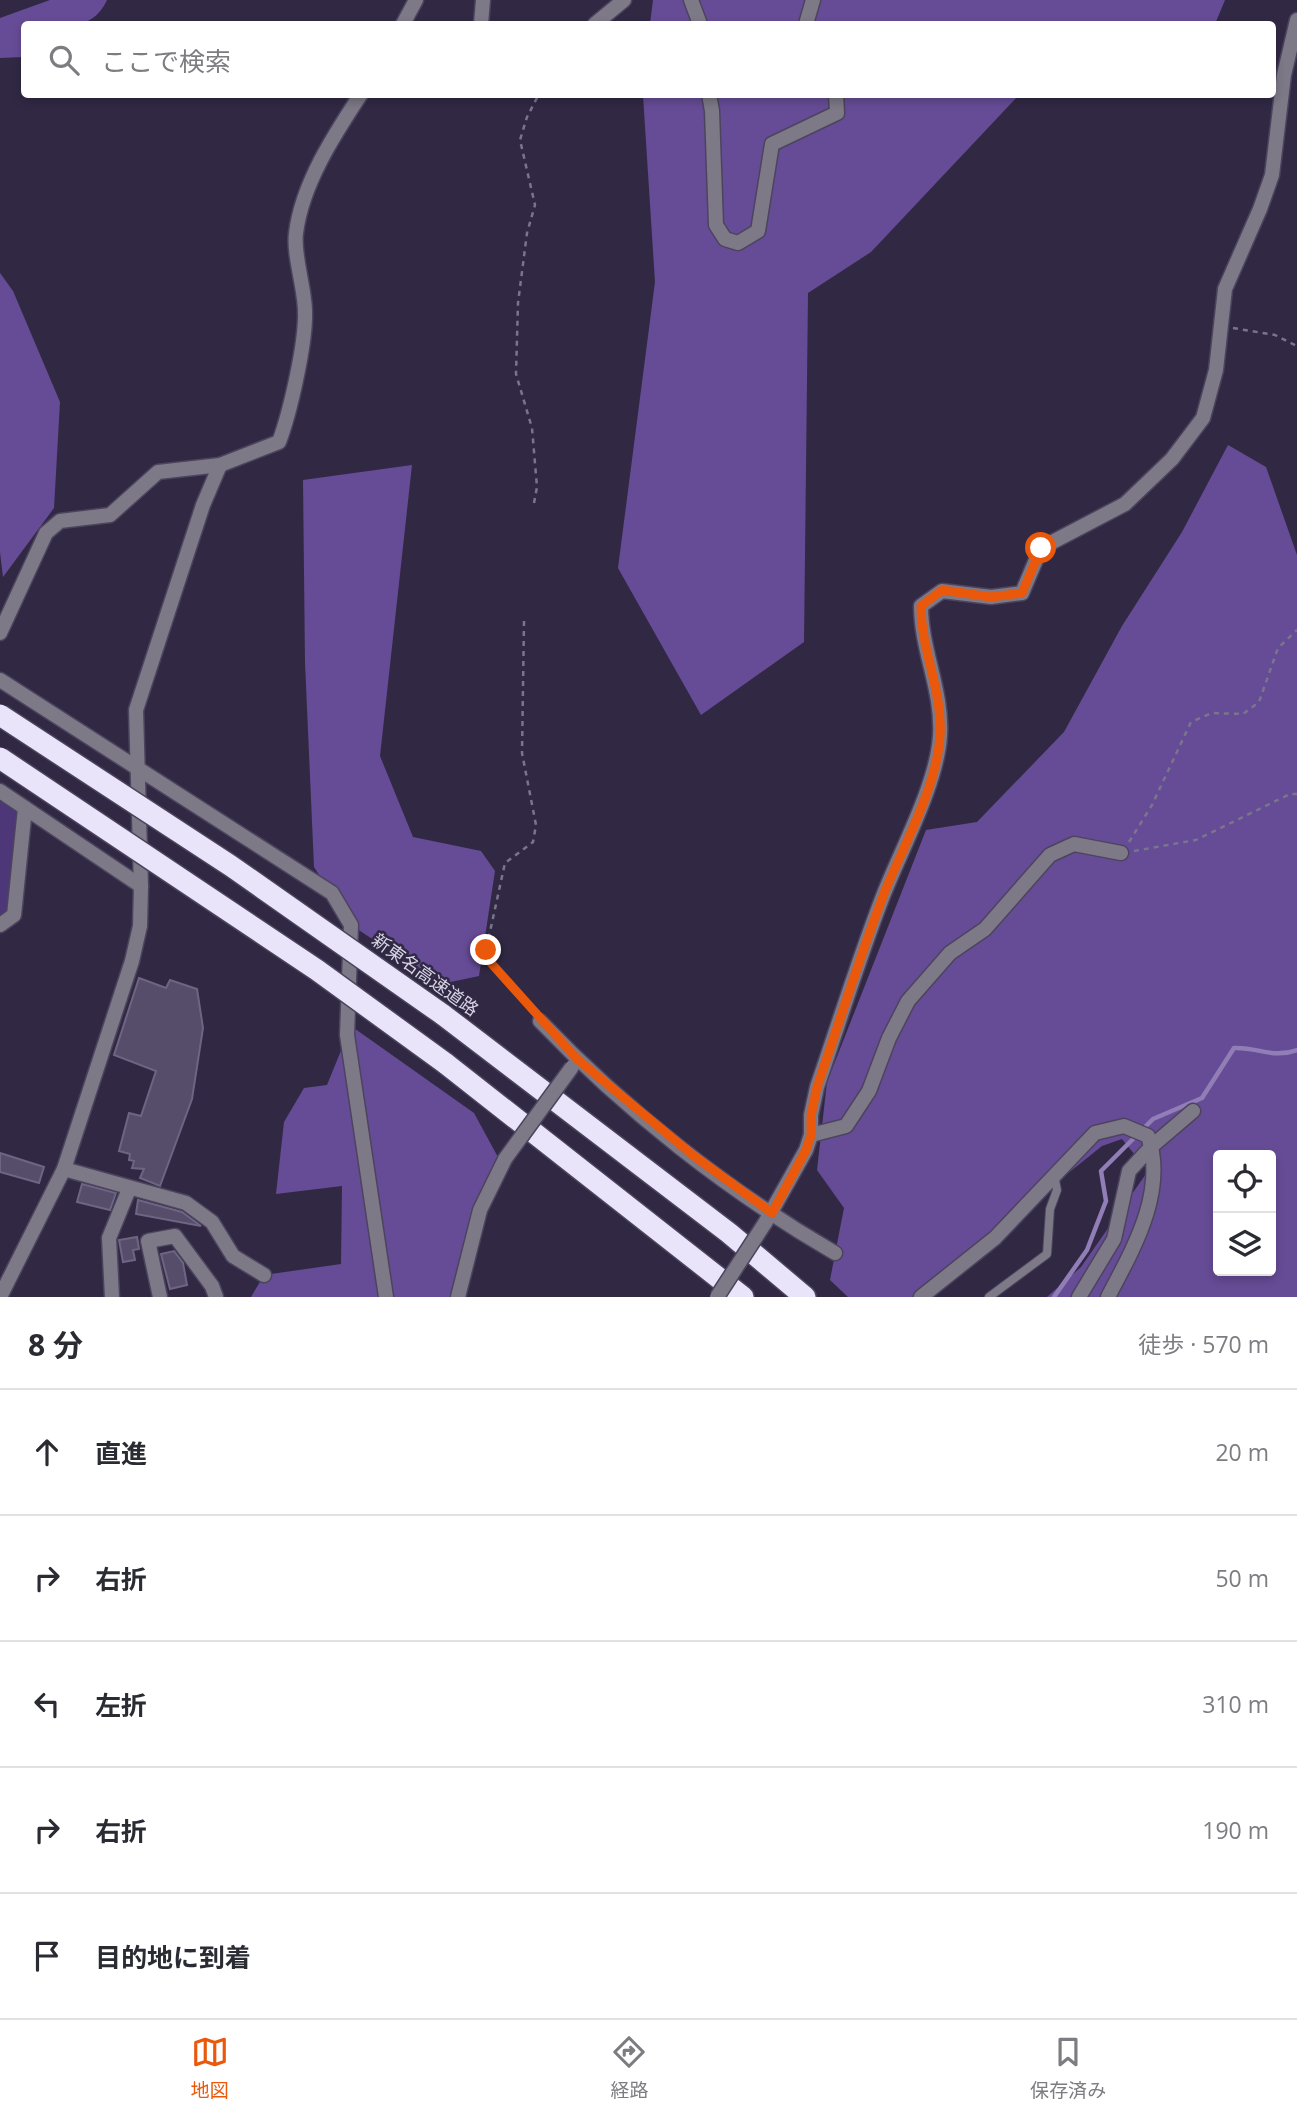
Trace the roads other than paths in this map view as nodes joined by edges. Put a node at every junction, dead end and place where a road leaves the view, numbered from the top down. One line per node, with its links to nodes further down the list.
1 (416, 0): 7 (street)
2 (483, 0): 8 (street)
3 (624, 0): 9 (street)
4 (691, 0): 10 (street)
5 (813, 0): 11 (street)
6 (1297, 20): 29 (street)
7 (405, 21)
8 (481, 21)
9 (598, 21)
10 (699, 21)
11 (807, 21)
12 (359, 98): 15 (street)
13 (709, 98): 14 (street)
14 (835, 98)
15 (220, 465): 16 (street); 20 (street)
16 (0, 633)
17 (0, 680): 20 (street)
18 (0, 715): 45 (highway, 新東名高速道路, bridge)
19 (0, 758): 44 (highway, bridge)
20 (137, 766): 24 (street); 41 (street)
21 (0, 791): 22 (street)
22 (25, 808): 24 (street); 25 (street)
23 (1121, 853): 29 (street)
24 (141, 886): 31 (street)
25 (0, 925)
26 (540, 1021): 27 (street)
27 (574, 1063): 34 (street); 42 (street, bridge)
28 (1193, 1111): 30 (street)
29 (811, 1135): 34 (street)
30 (1150, 1141): 32 (street); 48 (street); 49 (street)
31 (64, 1169): 33 (street); 37 (street)
32 (1054, 1175): 46 (street); 47 (lane)
33 (129, 1189): 36 (street); 38 (street)
34 (769, 1218): 35 (street); 43 (street, bridge)
35 (835, 1252)
36 (264, 1275)
37 (0, 1297)
38 (112, 1297)
39 (160, 1297): 40 (street)
40 (216, 1297)
41 (386, 1297)
42 (458, 1297)
43 (717, 1297)
44 (743, 1297)
45 (805, 1297)
46 (921, 1297)
47 (989, 1297)
48 (1079, 1297)
49 (1108, 1297)

